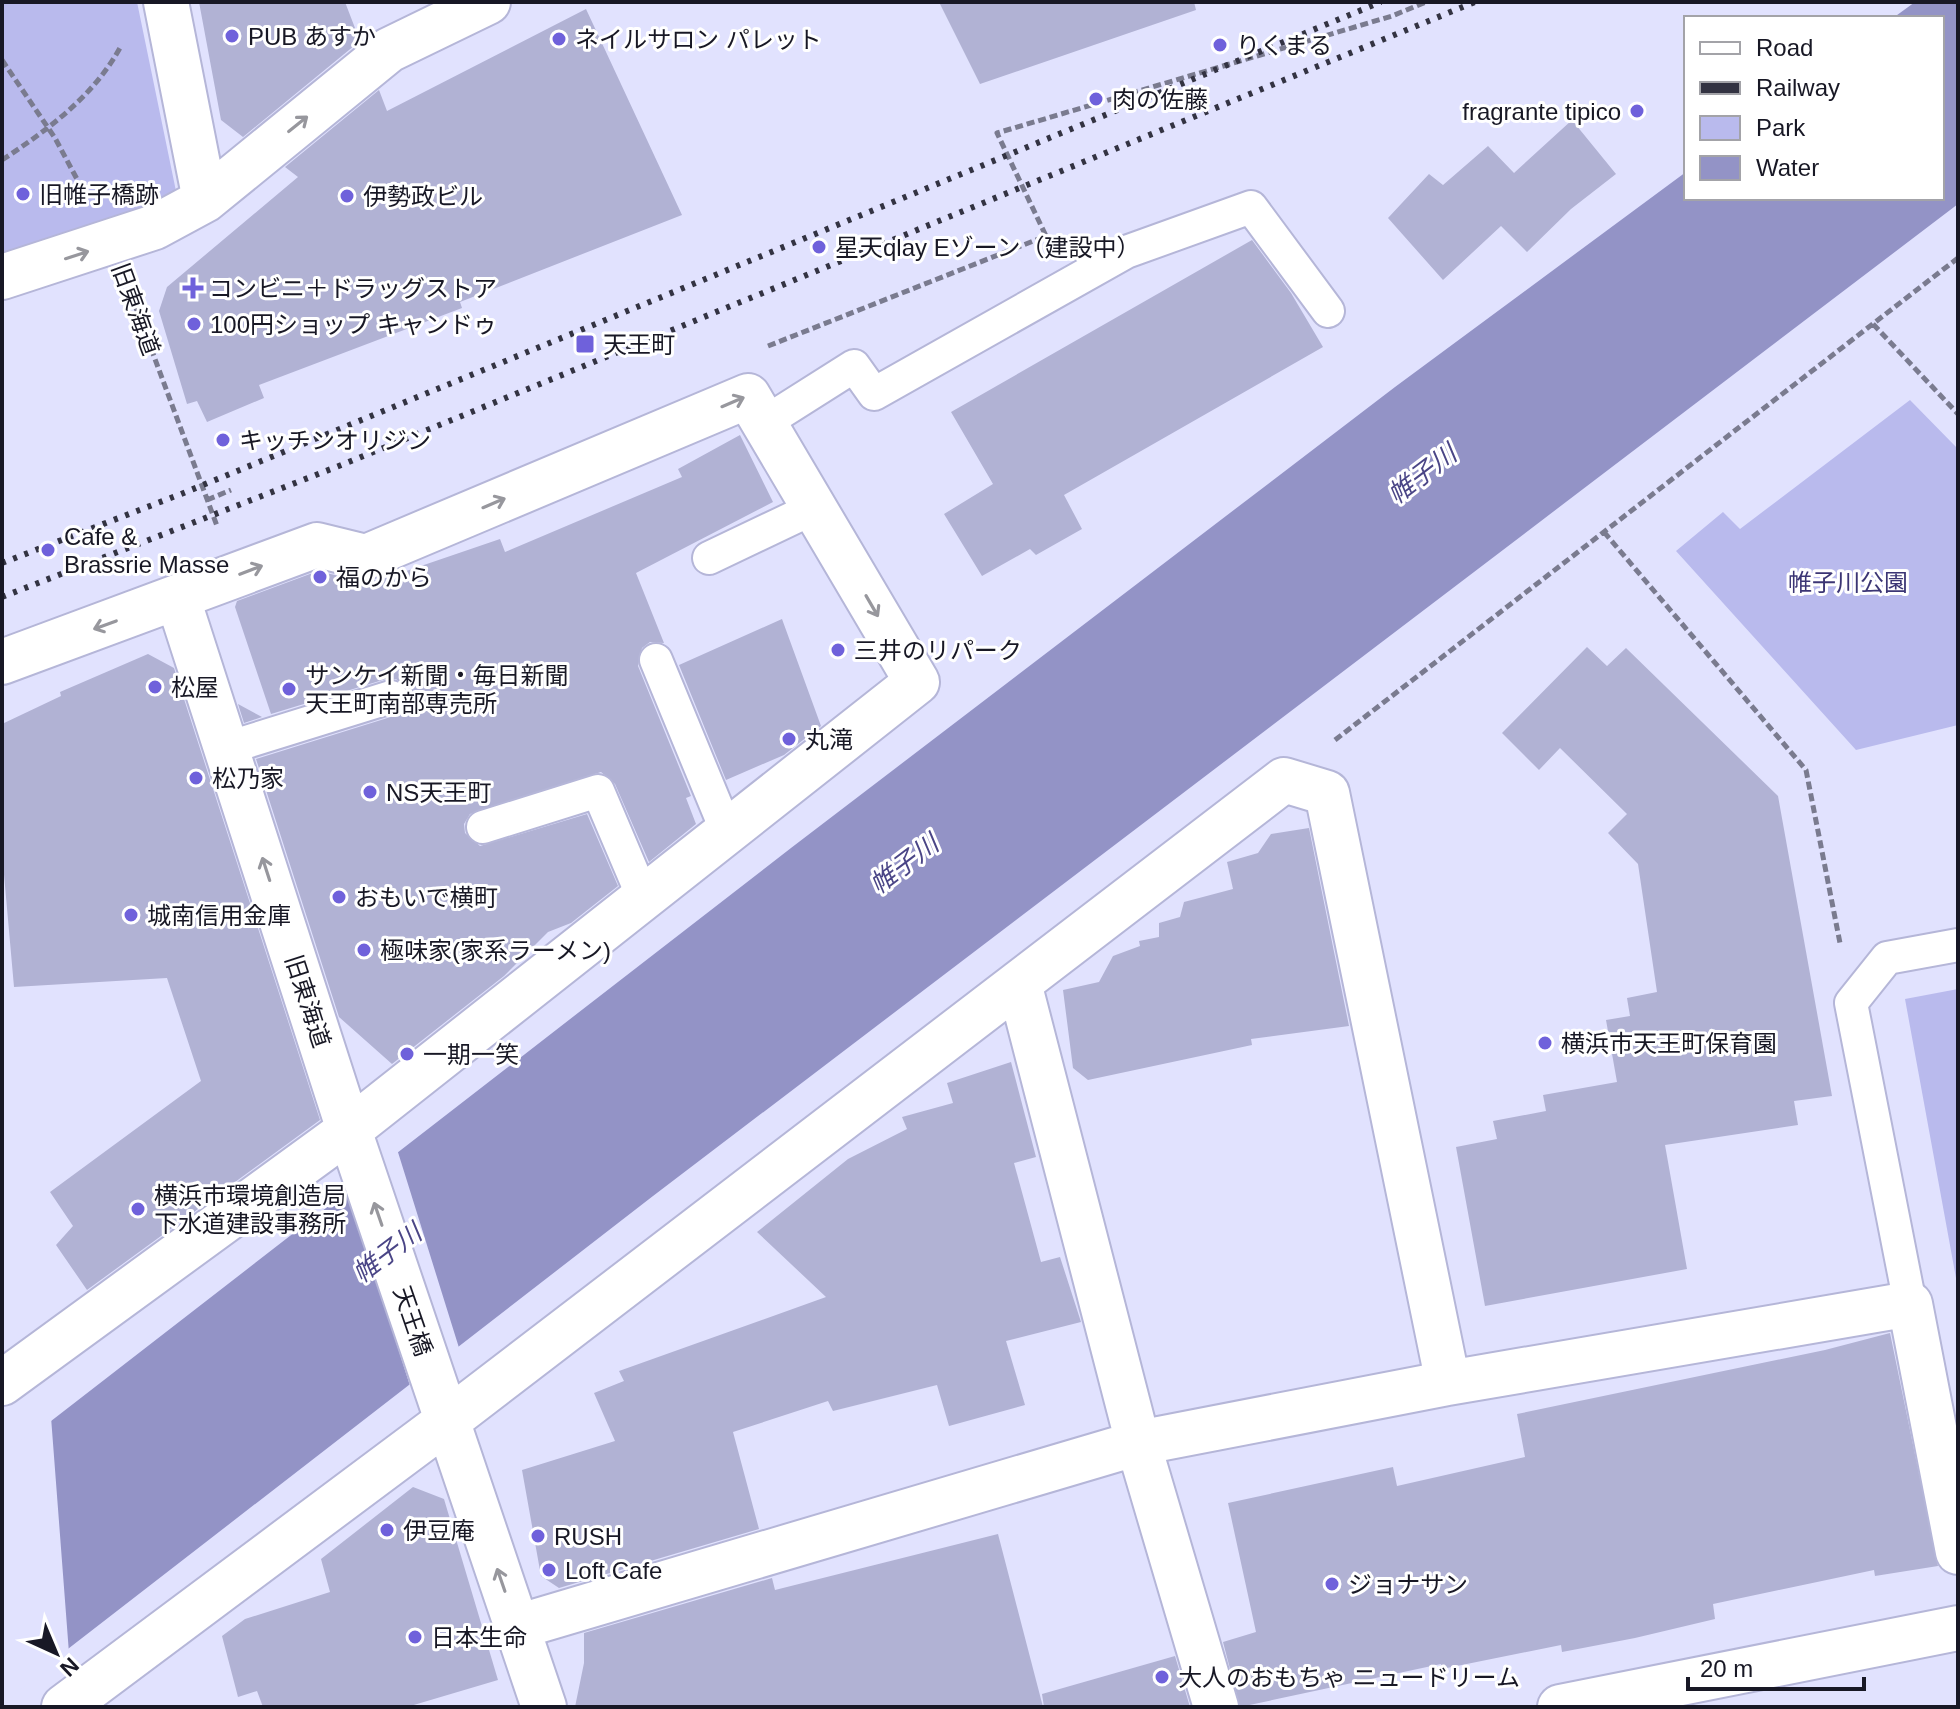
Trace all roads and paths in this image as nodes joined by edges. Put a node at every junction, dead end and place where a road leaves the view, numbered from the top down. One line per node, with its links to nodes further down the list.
1 (166, 2): 8 (street)
2 (488, 2): 8 (street, one-way to 2)
3 (1426, 2): 14 (path)
4 (124, 38): 6 (path)
5 (2, 60): 6 (path, 旧東海道)
6 (49, 129): 7 (path); 9 (path, 旧東海道)
7 (2, 160)
8 (205, 200): 9 (street)
9 (112, 243): 11 (street, one-way to 9); 17 (path, 旧東海道)
10 (1958, 258): 13 (path)
11 (2, 277)
12 (1328, 311): 14 (lane)
13 (1873, 324): 15 (path); 19 (path)
14 (756, 409): 18 (street); 21 (street, one-way to 14)
15 (1958, 414)
16 (231, 490): 17 (path)
17 (207, 500): 21 (path, 旧東海道)
18 (814, 508): 20 (lane); 29 (street, one-way to 29)
19 (1604, 532): 27 (path); 33 (path)
20 (709, 558)
21 (235, 576): 22 (street)
22 (178, 599): 24 (street, one-way to 24); 26 (street, 旧東海道)
23 (656, 660): 29 (lane)
24 (2, 662)
25 (391, 697): 26 (lane)
26 (227, 748): 34 (street, 旧東海道, one-way to 26)
27 (1284, 780): 32 (street); 37 (street)
28 (483, 827): 30 (lane)
29 (727, 832): 30 (street)
30 (643, 897): 34 (street)
31 (1958, 945): 33 (lane)
32 (1019, 983): 38 (street); 39 (street)
33 (1851, 1003): 35 (lane)
34 (349, 1130): 36 (street); 38 (street, 天王橋, one-way to 34)
35 (1910, 1304): 37 (street); 40 (street)
36 (2, 1383)
37 (1448, 1383): 39 (street)
38 (447, 1421): 41 (street, one-way to 38); 43 (street)
39 (1138, 1443): 41 (street); 45 (street)
40 (1958, 1552)
41 (517, 1627): 44 (street)
42 (1958, 1628): 46 (street)
43 (64, 1707)
44 (544, 1707)
45 (1216, 1707)
46 (1560, 1707)

